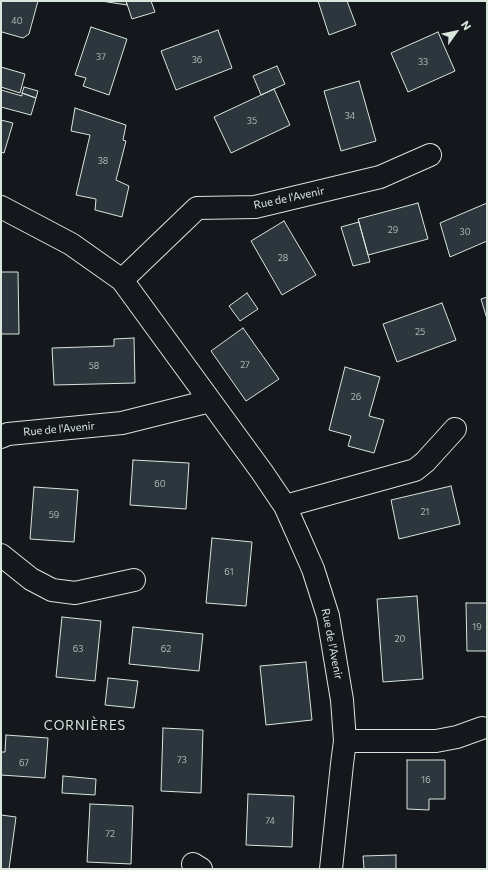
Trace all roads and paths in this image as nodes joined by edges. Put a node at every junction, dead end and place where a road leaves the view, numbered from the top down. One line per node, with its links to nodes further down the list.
1 (430, 155): 3 (street, Rue de l'Avenir)
2 (1, 207): 3 (street, Rue de l'Avenir)
3 (122, 280): 4 (street, Rue de l'Avenir)
4 (210, 401): 6 (street, Rue de l'Avenir); 7 (street, Rue de l'Avenir)
5 (455, 429): 7 (street)
6 (1, 437)
7 (284, 506): 11 (street, Rue de l'Avenir)
8 (1, 555): 9 (street)
9 (134, 580)
10 (482, 728): 11 (street)
11 (345, 741): 12 (street, Rue de l'Avenir)
12 (331, 869)

